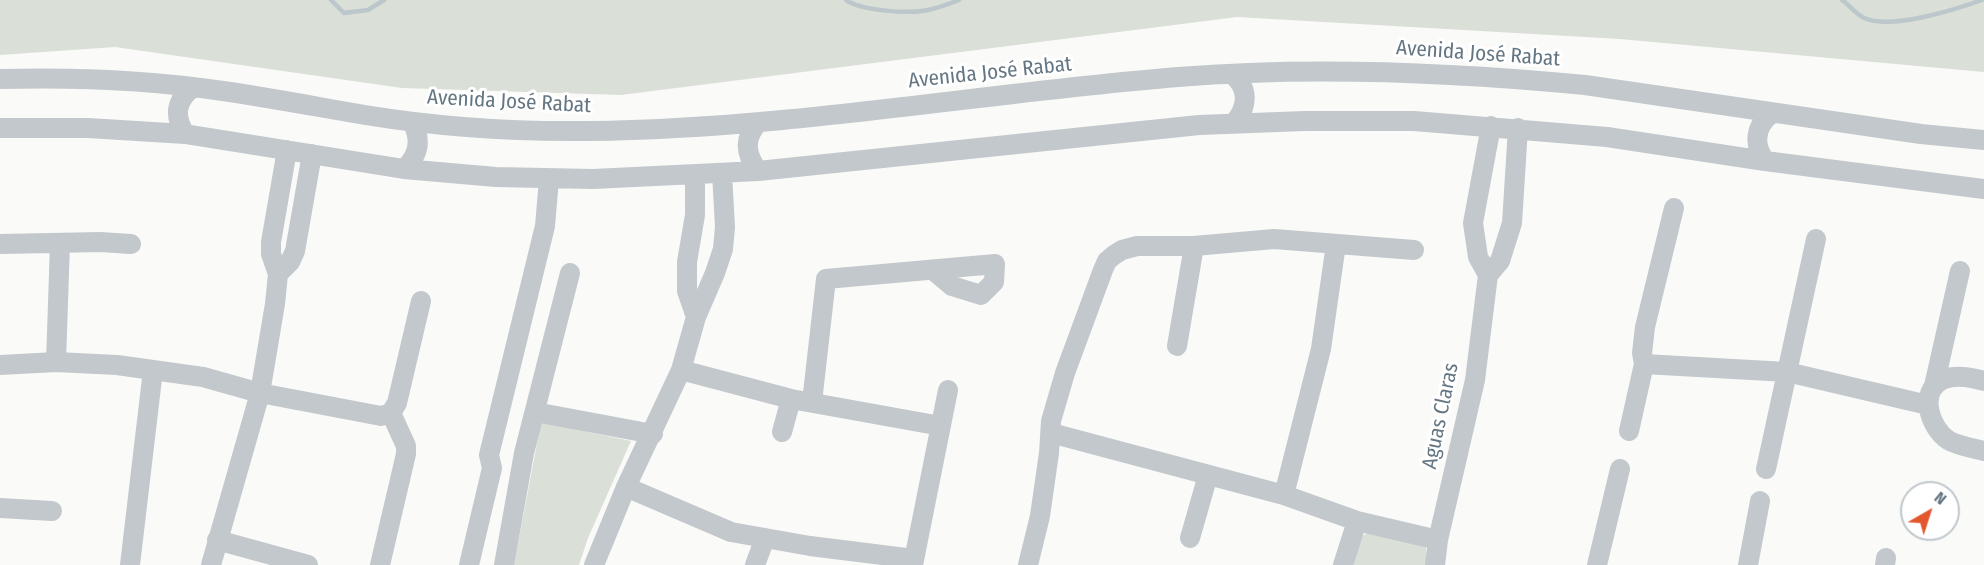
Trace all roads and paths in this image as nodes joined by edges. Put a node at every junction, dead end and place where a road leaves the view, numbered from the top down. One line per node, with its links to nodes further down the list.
1 (1232, 74): 4 (street, Avenida José Rabat); 6 (street); 7 (street, Avenida José Rabat)
2 (0, 79): 3 (street, Avenida José Rabat)
3 (194, 87): 5 (street, Avenida José Rabat); 11 (street)
4 (1772, 114): 12 (street, Avenida José Rabat); 15 (street)
5 (412, 122): 7 (street, Avenida José Rabat); 16 (street)
6 (1235, 122): 8 (street); 17 (street)
7 (758, 123): 17 (street)
8 (1491, 126): 10 (street); 34 (street)
9 (0, 128): 11 (street)
10 (1518, 128): 15 (street); 34 (street, Aguas Claras)
11 (185, 134): 13 (street)
12 (1984, 140)
13 (287, 150): 14 (street); 33 (street)
14 (312, 154): 16 (street); 33 (street)
15 (1765, 161): 21 (street)
16 (404, 170): 20 (street)
17 (758, 171): 18 (street)
18 (722, 173): 19 (street); 36 (street)
19 (695, 175): 20 (street); 36 (street)
20 (549, 179): 77 (street)
21 (1984, 189)
22 (1674, 208): 39 (street)
23 (1816, 239): 43 (street)
24 (60, 243): 25 (street); 26 (street); 38 (street)
25 (0, 244)
26 (131, 244)
27 (1336, 244): 28 (street); 29 (street); 63 (street)
28 (1194, 246): 37 (street); 56 (street)
29 (1413, 250)
30 (933, 270): 49 (street)
31 (1960, 272): 45 (street)
32 (570, 273): 51 (street)
33 (278, 274): 47 (street)
34 (1488, 275): 71 (street, Aguas Claras)
35 (421, 301): 52 (street)
36 (696, 317): 42 (street)
37 (1177, 346)
38 (57, 362): 40 (street); 41 (street)
39 (1644, 364): 43 (street); 54 (street)
40 (0, 365)
41 (153, 370): 47 (street); 73 (street)
42 (681, 370): 48 (street); 57 (street)
43 (1787, 372): 50 (street); 60 (street)
44 (1984, 381): 45 (street)
45 (1934, 386): 50 (street)
46 (948, 390): 53 (street)
47 (260, 393): 52 (street); 70 (street)
48 (791, 399): 49 (street); 55 (street)
49 (812, 402): 53 (street)
50 (1928, 405): 58 (street)
51 (535, 412): 57 (street); 78 (street)
52 (391, 413): 76 (street)
53 (941, 426): 72 (street)
54 (1629, 431)
55 (782, 432)
56 (1051, 433): 61 (street); 81 (street)
57 (653, 434): 62 (street)
58 (1984, 452)
59 (1620, 469): 84 (street)
60 (1766, 469)
61 (1208, 475): 63 (street); 69 (street)
62 (626, 488): 68 (street); 79 (street)
63 (1284, 495): 67 (street)
64 (1760, 501): 85 (street)
65 (0, 508): 66 (street)
66 (52, 511)
67 (1357, 522): 71 (street); 82 (street)
68 (765, 538): 72 (street); 80 (street)
69 (1190, 538)
70 (217, 540): 74 (street); 75 (street)
71 (1438, 540): 83 (street, Aguas Claras)
72 (914, 562)
73 (130, 565)
74 (211, 565)
75 (308, 565)
76 (380, 565)
77 (469, 565)
78 (504, 565)
79 (594, 565)
80 (755, 565)
81 (1028, 565)
82 (1343, 565)
83 (1435, 565)
84 (1597, 565)
85 (1748, 565)

